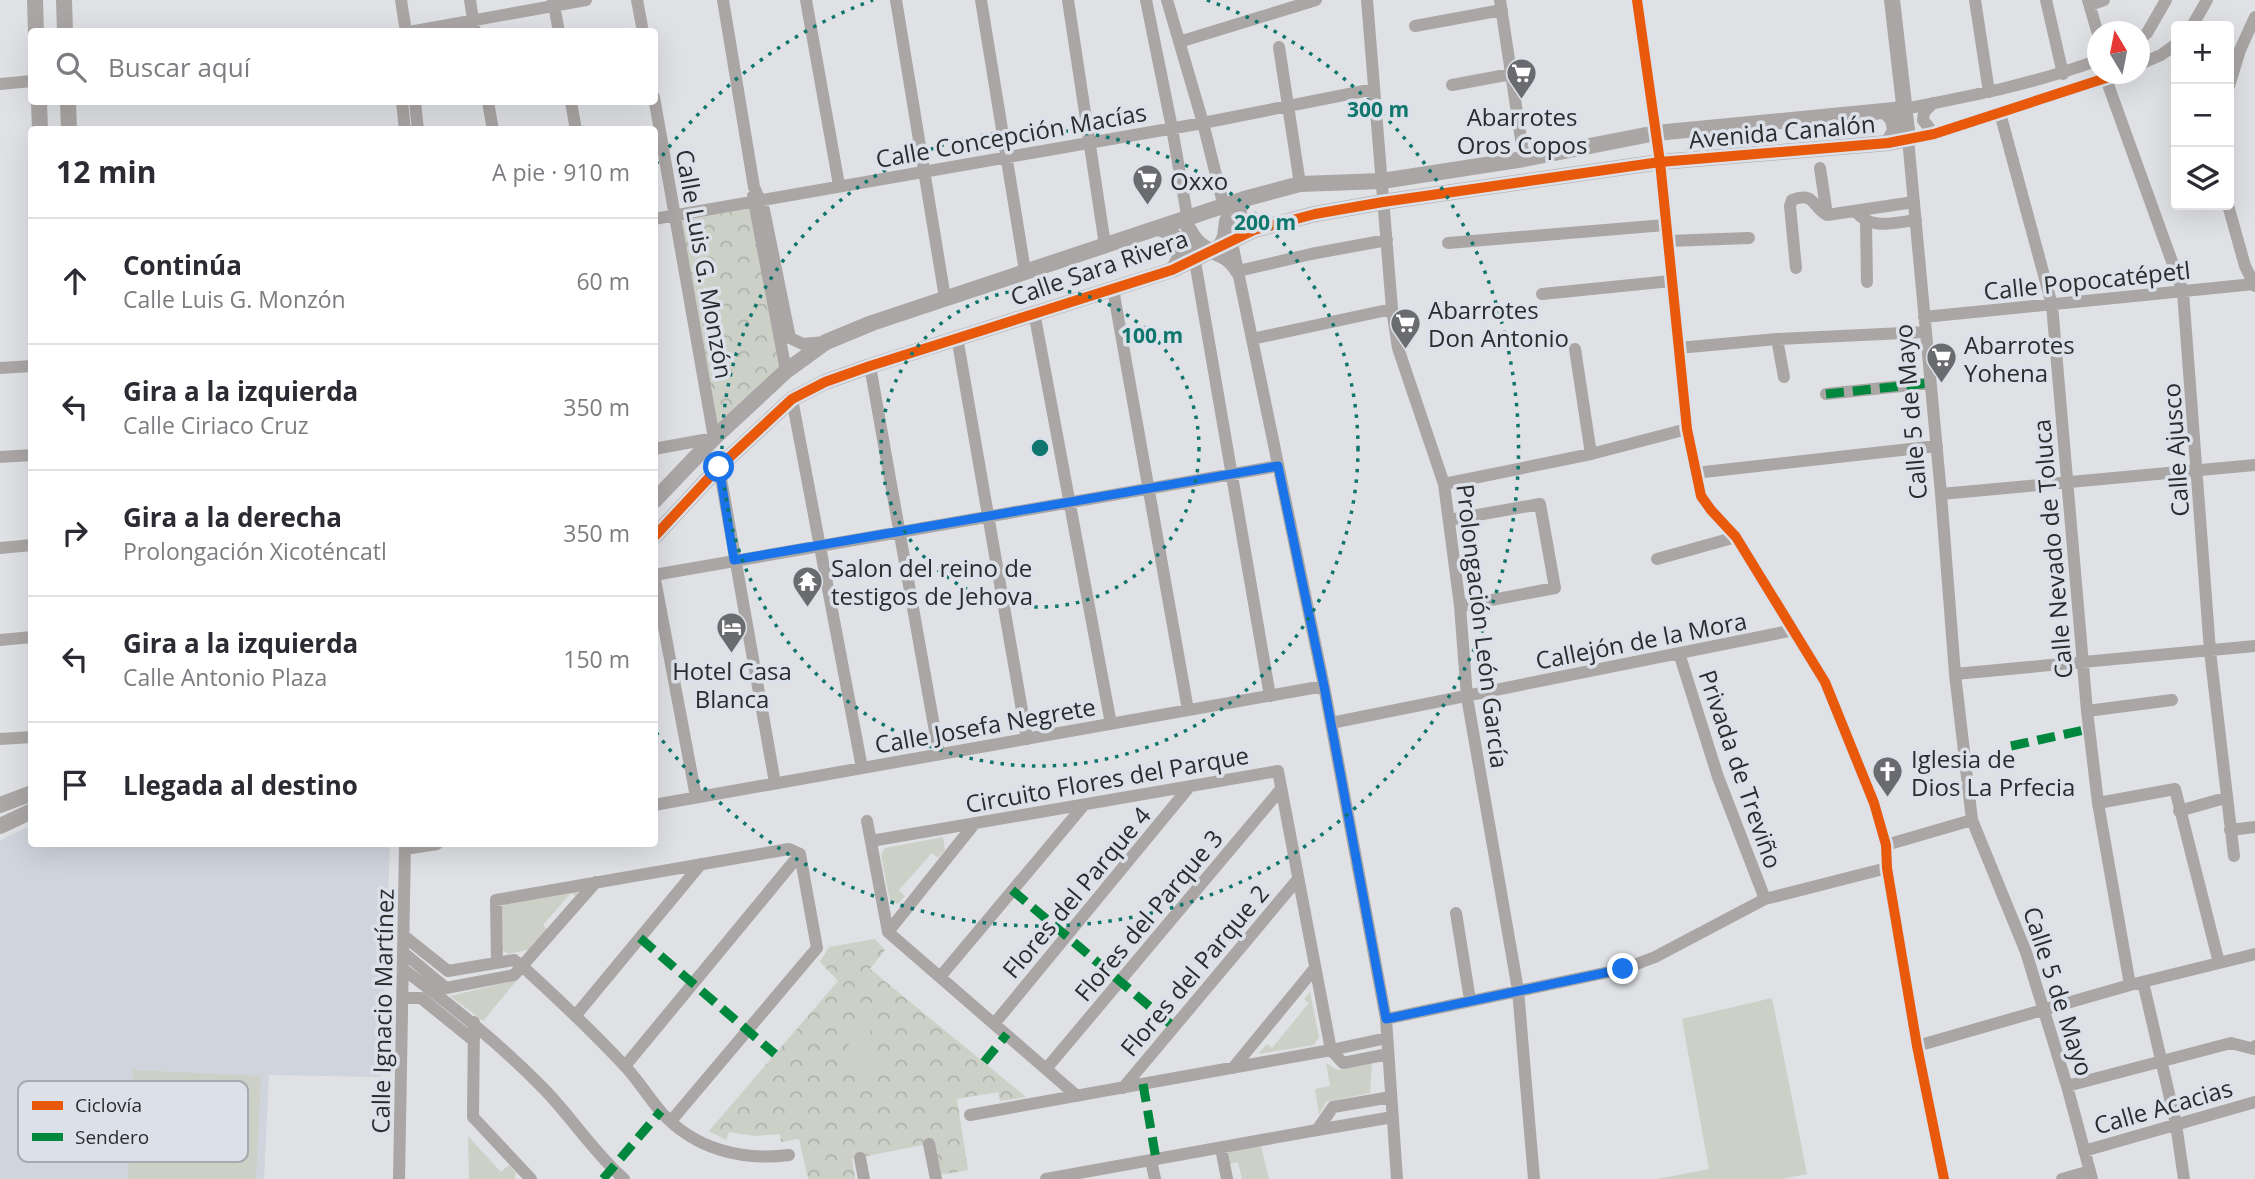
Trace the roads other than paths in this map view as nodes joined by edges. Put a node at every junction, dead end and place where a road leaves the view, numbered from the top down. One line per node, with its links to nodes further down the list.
1 (35, 0): 31 (street)
2 (64, 0): 32 (street)
3 (401, 0): 33 (street)
4 (470, 0): 29 (street)
5 (586, 0): 24 (street)
6 (637, 0): 36 (street)
7 (723, 0): 87 (street)
8 (806, 0): 85 (street)
9 (896, 0): 82 (street)
10 (981, 0): 78 (street)
11 (1068, 0): 76 (street)
12 (1146, 0): 72 (street)
13 (1167, 0): 38 (street)
14 (1315, 0): 38 (street)
15 (1367, 0): 51 (street, Prolongación León García)
16 (1637, 0): 73 (street)
17 (1892, 0): 62 (street, Calle 5 de Mayo)
18 (1975, 0): 52 (street)
19 (2046, 0): 44 (street)
20 (2104, 0): 23 (street)
21 (2166, 0): 37 (street)
22 (2207, 0): 28 (street)
23 (2089, 2): 27 (street)
24 (554, 3): 29 (street); 35 (street)
25 (1501, 5): 30 (street); 43 (street)
26 (2255, 17): 49 (street)
27 (2094, 21)
28 (2195, 21)
29 (475, 26): 34 (street)
30 (1415, 26)
31 (36, 28)
32 (65, 28)
33 (405, 28)
34 (428, 28)
35 (558, 28)
36 (642, 28)
37 (2150, 28)
38 (1179, 42): 65 (street)
39 (1279, 47): 61 (street)
40 (2171, 47): 41 (street)
41 (2150, 59)
42 (2087, 64): 44 (street)
43 (1511, 74): 50 (street); 79 (street)
44 (2063, 74): 52 (street)
45 (28, 81): 46 (street)
46 (0, 83)
47 (2088, 84): 64 (street)
48 (2115, 84): 117 (street, Calle Ajusco)
49 (2230, 84)
50 (1452, 85)
51 (1374, 89): 61 (street, Calle Concepción Macías); 83 (street, Prolongación León García)
52 (1989, 92): 53 (street)
53 (1933, 103): 62 (street); 74 (street)
54 (39, 105): 66 (street)
55 (68, 105): 67 (street)
56 (402, 105): 68 (street)
57 (415, 105): 69 (street)
58 (489, 105): 70 (street)
59 (572, 105): 71 (street)
60 (655, 105): 93 (street, Calle Luis G. Monzón)
61 (1287, 107): 65 (street, Calle Concepción Macías); 84 (street)
62 (1904, 109): 63 (street, Avenida Canalón); 75 (street, Calle 5 de Mayo)
63 (1885, 111): 73 (street, Avenida Canalón); 77 (street)
64 (2000, 113): 74 (street); 120 (street, Calle Nevado de Toluca)
65 (1203, 123): 72 (street, Calle Concepción Macías); 92 (street)
66 (40, 126)
67 (69, 126)
68 (405, 126)
69 (418, 126)
70 (492, 126)
71 (575, 126)
72 (1172, 128): 76 (street, Calle Concepción Macías); 98 (street)
73 (1656, 133): 79 (street, Calle Sara Rivera); 80 (street)
74 (1934, 134): 75 (street)
75 (1908, 139): 77 (street, Avenida Canalón); 89 (street, Calle 5 de Mayo)
76 (1089, 142): 78 (street, Calle Concepción Macías); 106 (street)
77 (1888, 144): 80 (street, Avenida Canalón)
78 (1007, 157): 82 (street, Calle Concepción Macías); 111 (street)
79 (1524, 159): 83 (street, Calle Sara Rivera)
80 (1660, 162): 88 (street, Calle Sara Rivera); 99 (street)
81 (1820, 168): 94 (street)
82 (923, 172): 85 (street, Calle Concepción Macías); 119 (street)
83 (1382, 181): 84 (street, Calle Sara Rivera); 88 (street, Prolongación León García)
84 (1300, 184): 86 (street, Calle Sara Rivera)
85 (839, 185): 87 (street, Calle Concepción Macías)
86 (1244, 199): 92 (street, Calle Sara Rivera); 101 (street)
87 (756, 200): 93 (street, Calle Concepción Macías); 128 (street); 134 (street)
88 (1384, 202): 101 (street, Calle Sara Rivera); 103 (street, Prolongación León García)
89 (1914, 202): 91 (street); 96 (street, Calle 5 de Mayo)
90 (2229, 210): 115 (street)
91 (1856, 212): 94 (street); 97 (street)
92 (1226, 213): 98 (street, Calle Sara Rivera); 107 (street)
93 (676, 215): 95 (street, Calle Concepción Macías); 140 (street, Calle Luis G. Monzón)
94 (1827, 215): 109 (street)
95 (658, 218)
96 (1916, 220): 97 (street); 123 (street, Calle 5 de Mayo)
97 (1866, 222): 114 (street)
98 (1188, 224): 100 (street, Calle Sara Rivera); 107 (street); 108 (street)
99 (1665, 225): 104 (street); 105 (street)
100 (1159, 228): 106 (street, Calle Sara Rivera); 110 (street)
101 (1254, 230): 107 (street, Calle Sara Rivera)
102 (1749, 238): 104 (street)
103 (1387, 240): 112 (street); 121 (street, Prolongación León García)
104 (1668, 241): 113 (street)
105 (1448, 243)
106 (1105, 245): 111 (street, Calle Sara Rivera)
107 (1221, 246): 108 (street, Calle Sara Rivera); 112 (street); 112 (street)
108 (1194, 259): 110 (street, Calle Sara Rivera); 151 (street)
109 (1796, 268)
110 (1172, 270): 116 (street, Calle Sara Rivera)
111 (1025, 271): 119 (street, Calle Sara Rivera)
112 (1238, 271): 126 (street)
113 (1671, 281): 118 (street); 129 (street)
114 (1867, 282)
115 (2255, 285): 117 (street, Calle Popocatépetl)
116 (1113, 289): 122 (street, Calle Sara Rivera); 154 (street)
117 (2183, 292): 120 (street, Calle Popocatépetl); 149 (street, Calle Ajusco)
118 (1542, 294)
119 (945, 298): 128 (street, Calle Sara Rivera)
120 (2052, 305): 123 (street, Calle Popocatépetl); 153 (street, Calle Nevado de Toluca)
121 (1392, 309): 126 (street); 152 (street, Prolongación León García)
122 (1034, 312): 125 (street, Calle Sara Rivera); 157 (street)
123 (1924, 317): 124 (street, Calle 5 de Mayo)
124 (1926, 332): 127 (street); 136 (street, Calle 5 de Mayo)
125 (957, 337): 132 (street, Calle Sara Rivera); 158 (street)
126 (1252, 339): 147 (street)
127 (1777, 339): 129 (street); 135 (street)
128 (826, 342): 134 (street, Calle Sara Rivera)
129 (1678, 348): 139 (street)
130 (1574, 349): 143 (street)
131 (28, 366): 133 (street)
132 (870, 366): 138 (street, Calle Sara Rivera); 160 (street)
133 (0, 368)
134 (786, 370): 140 (street, Calle Sara Rivera)
135 (1784, 377)
136 (1930, 383): 137 (street); 141 (street, Calle 5 de Mayo)
137 (1826, 394)
138 (792, 399): 148 (street, Calle Sara Rivera); 164 (street)
139 (1687, 429): 143 (street); 150 (street)
140 (713, 438): 142 (street); 156 (street, Calle Sara Rivera)
141 (1937, 446): 150 (street); 155 (street, Calle 5 de Mayo)
142 (658, 448)
143 (1591, 454): 152 (street)
144 (28, 455): 145 (street)
145 (0, 457)
146 (2255, 465): 149 (street)
147 (1278, 466): 151 (street); 179 (street)
148 (719, 467): 161 (street, Calle Sara Rivera); 167 (street)
149 (2198, 470): 153 (street); 175 (street, Calle Ajusco)
150 (1695, 473): 162 (street)
151 (1231, 474): 154 (street); 180 (street)
152 (1444, 484): 159 (street, Prolongación León García)
153 (2068, 484): 155 (street); 177 (street, Calle Nevado de Toluca)
154 (1149, 488): 157 (street); 183 (street)
155 (1941, 494): 178 (street, Calle 5 de Mayo)
156 (658, 497)
157 (1070, 502): 158 (street); 186 (street)
158 (989, 516): 160 (street); 189 (street)
159 (1449, 520): 170 (street, Prolongación León García); 170 (street)
160 (900, 532): 164 (street); 190 (street)
161 (658, 533)
162 (1736, 537): 166 (street); 171 (street)
163 (28, 545): 165 (street)
164 (820, 546): 167 (street); 191 (street)
165 (0, 548)
166 (1657, 559)
167 (734, 560): 168 (street); 192 (street)
168 (658, 574)
169 (658, 591): 196 (street)
170 (1460, 606): 181 (street, Prolongación León García)
171 (1794, 630): 176 (street, Callejón de la Mora); 211 (street)
172 (28, 637): 173 (street)
173 (0, 639)
174 (2255, 646): 175 (street)
175 (2210, 651): 177 (street); 197 (street, Calle Ajusco)
176 (1679, 653): 181 (street, Callejón de la Mora); 219 (street, Privada de Treviño)
177 (2082, 663): 178 (street); 184 (street, Calle Nevado de Toluca)
178 (1955, 674): 204 (street, Calle 5 de Mayo)
179 (1324, 686): 180 (street, Calle Josefa Negrete); 185 (street)
180 (1270, 696): 183 (street, Calle Josefa Negrete)
181 (1467, 697): 185 (street, Callejón de la Mora); 232 (street, Prolongación León García)
182 (2172, 700): 184 (street)
183 (1188, 710): 186 (street, Calle Josefa Negrete)
184 (2087, 711): 198 (street, Calle Nevado de Toluca)
185 (1331, 723): 237 (street)
186 (1111, 724): 189 (street, Calle Josefa Negrete)
187 (28, 737): 188 (street)
188 (0, 739)
189 (1027, 739): 190 (street, Calle Josefa Negrete)
190 (939, 754): 191 (street, Calle Josefa Negrete)
191 (862, 768): 192 (street, Calle Josefa Negrete)
192 (775, 783): 196 (street, Calle Josefa Negrete)
193 (1191, 786): 194 (street, Circuito Flores del Parque); 201 (street, Circuito Flores del Parque); 239 (street, Flores del Parque 4)
194 (1281, 789): 217 (street, Circuito Flores del Parque); 249 (street, Flores del Parque 3)
195 (28, 794): 200 (street)
196 (696, 797): 199 (street, Calle Josefa Negrete)
197 (2225, 798): 202 (street); 209 (street, Calle Ajusco)
198 (2098, 803): 202 (street); 231 (street, Calle Nevado de Toluca)
199 (658, 804)
200 (0, 805)
201 (1084, 805): 206 (street, Circuito Flores del Parque); 230 (street)
202 (2179, 811): 226 (street)
203 (28, 813): 207 (street)
204 (1972, 820): 211 (street); 235 (street, Calle 5 de Mayo)
205 (867, 821): 210 (street)
206 (975, 823): 210 (street, Circuito Flores del Parque); 221 (street)
207 (0, 826)
208 (2255, 827): 209 (street)
209 (2230, 831): 214 (street, Calle Ajusco)
210 (871, 841): 221 (street)
211 (1886, 845): 216 (street)
212 (405, 847): 222 (street, Calle Ignacio Martínez)
213 (800, 854): 215 (street); 247 (street); 257 (street)
214 (2234, 856)
215 (701, 864): 218 (street); 236 (street)
216 (1886, 868): 219 (street); 242 (street)
217 (1298, 879): 228 (street, Circuito Flores del Parque); 251 (street, Flores del Parque 2)
218 (596, 882): 225 (street); 227 (street)
219 (1765, 899): 232 (street)
220 (1456, 913): 234 (street)
221 (888, 932): 230 (street)
222 (404, 936): 223 (street, Calle Ignacio Martínez); 225 (street)
223 (404, 953): 227 (street); 229 (street, Calle Ignacio Martínez)
224 (2255, 954): 226 (street)
225 (497, 963): 227 (street)
226 (2219, 963): 231 (street)
227 (522, 966): 236 (street)
228 (1315, 968): 244 (street, Circuito Flores del Parque); 248 (street)
229 (403, 969): 233 (street, Calle Ignacio Martínez); 238 (street)
230 (940, 977): 239 (street)
231 (2136, 984): 235 (street); 246 (street, Calle Nevado de Toluca)
232 (1518, 990): 234 (street); 277 (street, Prolongación León García)
233 (403, 998): 241 (street); 269 (street, Calle Ignacio Martínez)
234 (1470, 1000): 237 (street)
235 (2044, 1010): 242 (street); 250 (street, Calle 5 de Mayo)
236 (576, 1016): 247 (street)
237 (1386, 1019): 240 (street)
238 (474, 1022): 241 (street); 270 (street)
239 (995, 1024): 249 (street)
240 (1387, 1038): 244 (street); 245 (street)
241 (473, 1040): 268 (street)
242 (1917, 1046): 278 (street)
243 (2255, 1047): 246 (street)
244 (1331, 1050): 245 (street); 248 (street)
245 (1388, 1054): 253 (street)
246 (2162, 1061): 250 (street); 258 (street, Calle Nevado de Toluca)
247 (625, 1066): 257 (street)
248 (1233, 1068): 251 (street)
249 (1046, 1069): 252 (street)
250 (2067, 1086): 262 (street, Calle 5 de Mayo)
251 (1123, 1088): 252 (street)
252 (1077, 1096): 255 (street)
253 (1391, 1097): 256 (street); 259 (street)
254 (2255, 1102): 258 (street, Calle Acacias)
255 (970, 1115)
256 (1393, 1117): 259 (street); 276 (street)
257 (671, 1121): 263 (street)
258 (2176, 1124): 262 (street, Calle Acacias); 280 (street, Calle Nevado de Toluca)
259 (1317, 1130): 261 (street)
260 (929, 1144): 272 (street)
261 (1221, 1148): 265 (street); 275 (street)
262 (2084, 1151): 266 (street, Calle 5 de Mayo)
263 (789, 1155)
264 (860, 1157): 271 (street)
265 (1151, 1160): 267 (street); 274 (street)
266 (2091, 1175): 279 (street)
267 (1082, 1176): 273 (street)
268 (528, 1178)
269 (400, 1179)
270 (624, 1179)
271 (864, 1179)
272 (936, 1179)
273 (1046, 1179)
274 (1155, 1179)
275 (1227, 1179)
276 (1397, 1179)
277 (1534, 1179)
278 (1944, 1179)
279 (2062, 1179)
280 (2184, 1179)

